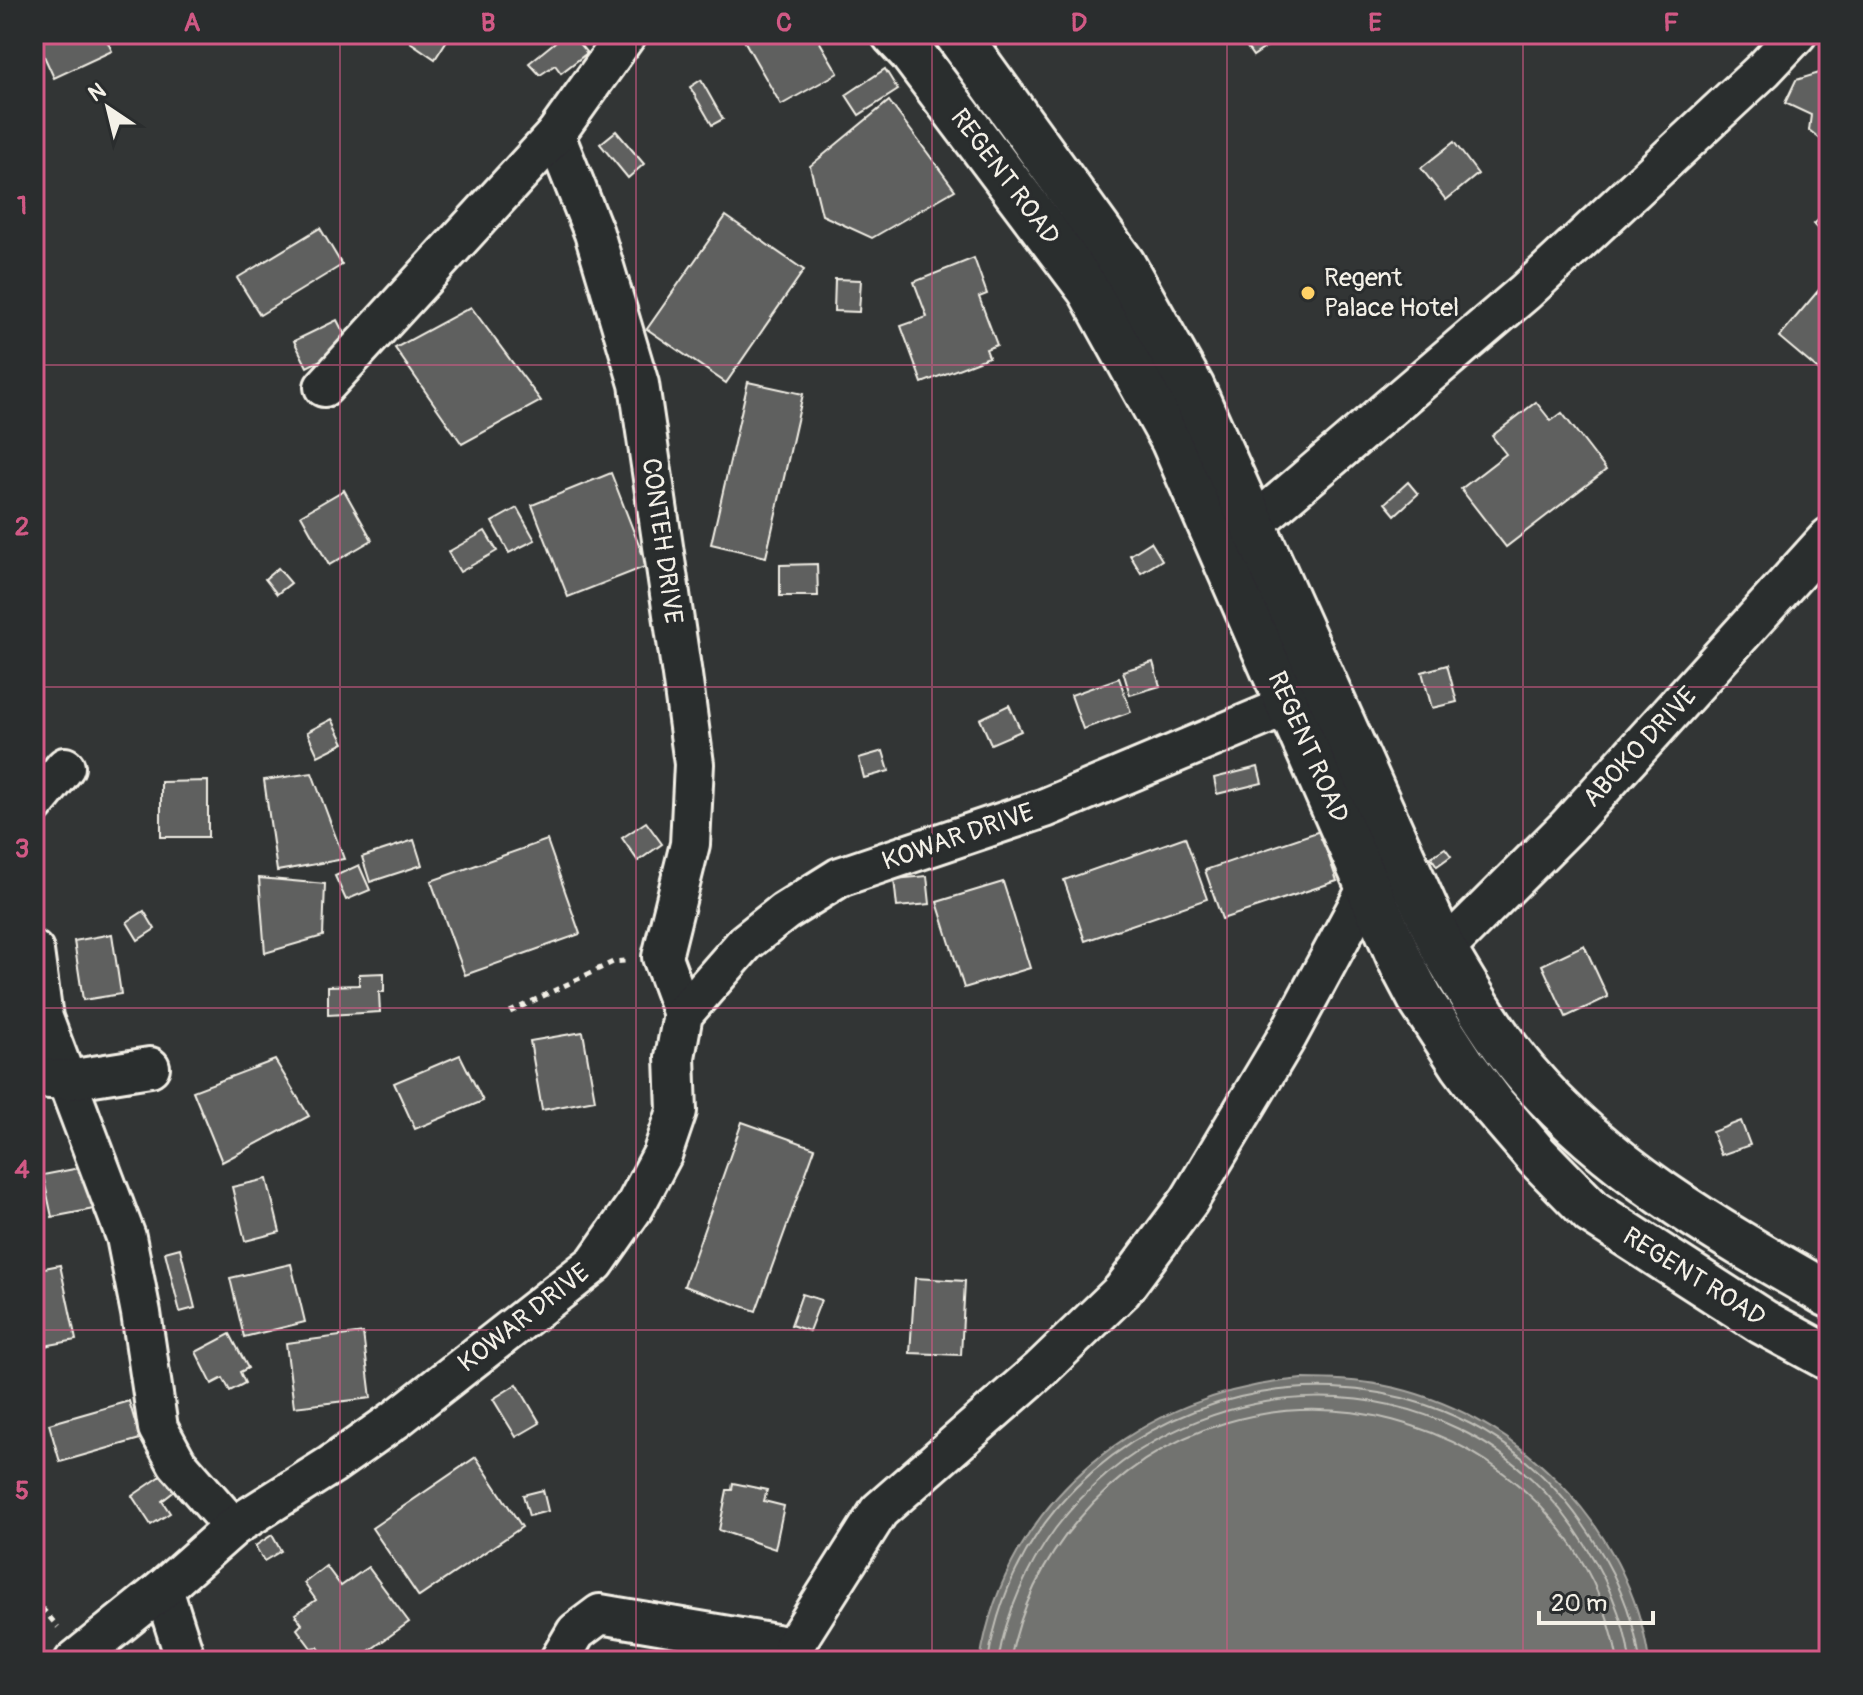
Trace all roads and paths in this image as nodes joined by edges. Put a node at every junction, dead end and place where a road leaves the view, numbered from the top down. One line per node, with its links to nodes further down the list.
1 (627, 34): 5 (street)
2 (894, 34): 9 (main road, REGENT ROAD)
3 (957, 34): 7 (main road, REGENT ROAD)
4 (1797, 34): 7 (street)
5 (555, 135): 6 (street); 15 (street, CONTEH DRIVE)
6 (324, 387)
7 (1255, 523): 9 (main road, REGENT ROAD)
8 (1829, 537): 13 (street, ABOKO DRIVE)
9 (1309, 697): 12 (main road, REGENT ROAD); 13 (main road, REGENT ROAD); 17 (street, KOWAR DRIVE)
10 (65, 767): 11 (street)
11 (34, 805)
12 (1369, 885): 21 (main road, REGENT ROAD); 24 (street)
13 (1444, 950): 20 (main road, REGENT ROAD)
14 (34, 951): 19 (street)
15 (662, 957): 16 (path); 17 (street)
16 (510, 1012)
17 (683, 1014): 22 (street, KOWAR DRIVE)
18 (150, 1067): 19 (street)
19 (51, 1079): 22 (street)
20 (1829, 1295)
21 (1829, 1358)
22 (233, 1527): 23 (street, KOWAR DRIVE)
23 (163, 1589): 25 (street, KOWAR DRIVE); 26 (street)
24 (794, 1654): 27 (street)
25 (74, 1661)
26 (186, 1661)
27 (559, 1661)

